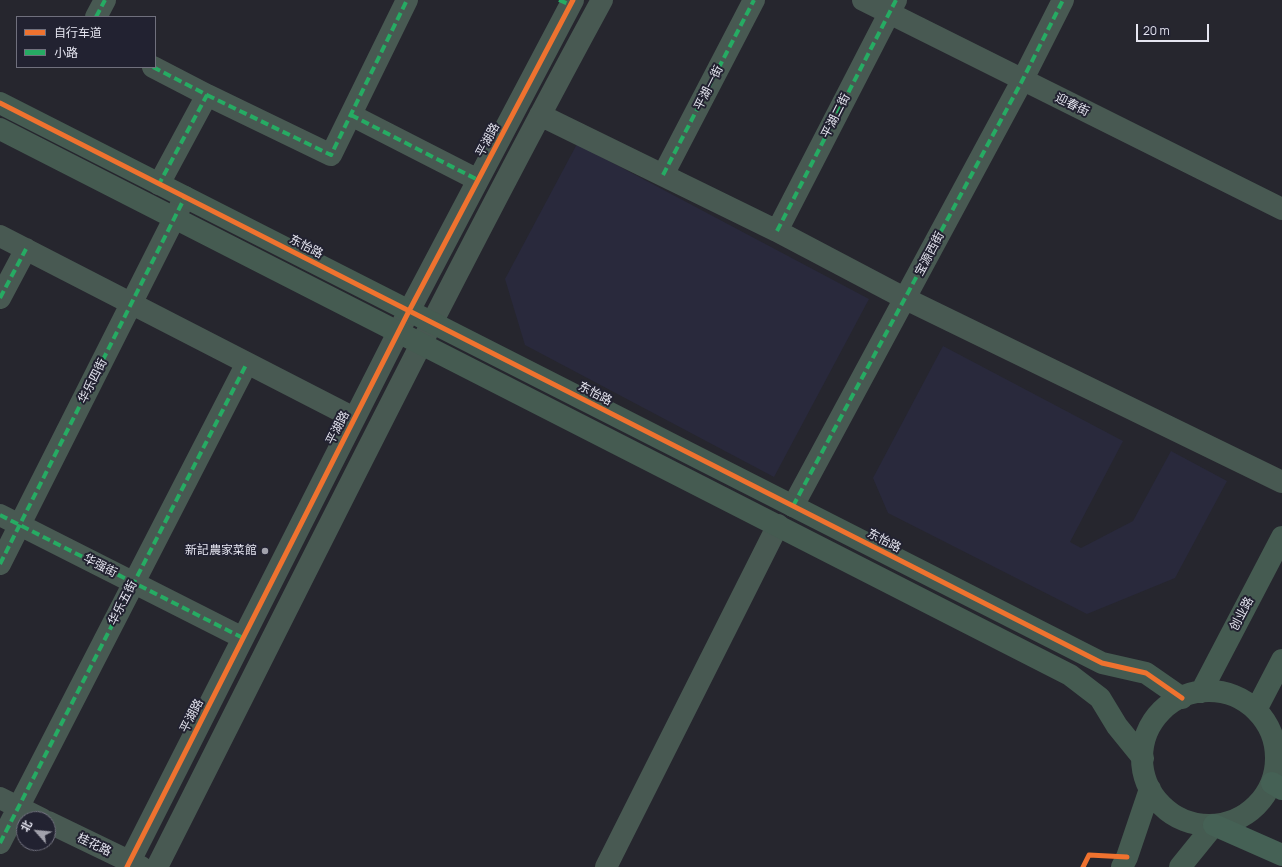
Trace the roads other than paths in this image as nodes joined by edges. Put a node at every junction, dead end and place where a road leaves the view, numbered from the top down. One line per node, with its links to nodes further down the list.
1 (105, 0): 9 (street)
2 (407, 0): 15 (street)
3 (602, 0): 14 (street)
4 (754, 0): 17 (street, 平湖一街)
5 (862, 0): 8 (street, 迎春街)
6 (1063, 0): 11 (street, 宝源西街)
7 (568, 2): 18 (street, 平湖路)
8 (892, 6): 11 (street, 迎春街); 23 (street, 平湖二街)
9 (97, 16)
10 (155, 68): 12 (street)
11 (1022, 81): 21 (street, 迎春街); 27 (street, 宝源西街)
12 (207, 95): 15 (street); 19 (street)
13 (0, 103): 19 (street, 东怡路)
14 (540, 114): 17 (street); 30 (street)
15 (351, 115): 18 (street)
16 (0, 129): 22 (street)
17 (663, 175): 23 (street)
18 (478, 180): 29 (street, 平湖路)
19 (159, 184): 20 (street, 东怡路)
20 (185, 197): 22 (street, 华乐四街); 29 (street, 东怡路)
21 (1282, 209)
22 (175, 219): 28 (street, 华乐四街); 31 (street)
23 (777, 231): 27 (street)
24 (0, 236): 25 (street)
25 (26, 249): 26 (street); 28 (street)
26 (0, 298)
27 (906, 299): 35 (street); 36 (street, 宝源西街)
28 (132, 303): 33 (street); 38 (street, 华乐四街)
29 (409, 311): 30 (street, 东怡路); 31 (street, 平湖路)
30 (432, 322): 32 (street); 36 (street, 东怡路)
31 (398, 332): 32 (street); 34 (street, 平湖路)
32 (422, 343): 39 (street); 57 (street)
33 (247, 363): 34 (street); 42 (street, 华乐五街)
34 (354, 418): 43 (street, 平湖路)
35 (1282, 482)
36 (793, 506): 45 (street, 东怡路)
37 (0, 515): 38 (street, 华强街)
38 (20, 525): 41 (street, 华乐四街); 42 (street, 华强街)
39 (778, 525): 47 (street); 58 (street)
40 (1282, 537): 45 (street, 创业路)
41 (0, 564)
42 (134, 583): 43 (street, 华强街); 50 (street, 华乐五街)
43 (243, 638): 56 (street, 平湖路)
44 (1282, 660): 46 (street)
45 (1191, 695): 46 (street); 47 (street)
46 (1256, 710): 48 (street)
47 (1142, 758): 49 (street)
48 (1277, 786): 52 (street)
49 (1150, 789): 52 (street); 59 (street)
50 (9, 803): 51 (street); 54 (street, 华乐五街)
51 (26, 811)
52 (1214, 825): 55 (main road); 60 (street)
53 (56, 826): 56 (street, 桂花路)
54 (0, 843)
55 (1282, 855)
56 (132, 865)
57 (157, 867)
58 (606, 867)
59 (1122, 867)
60 (1180, 867)

